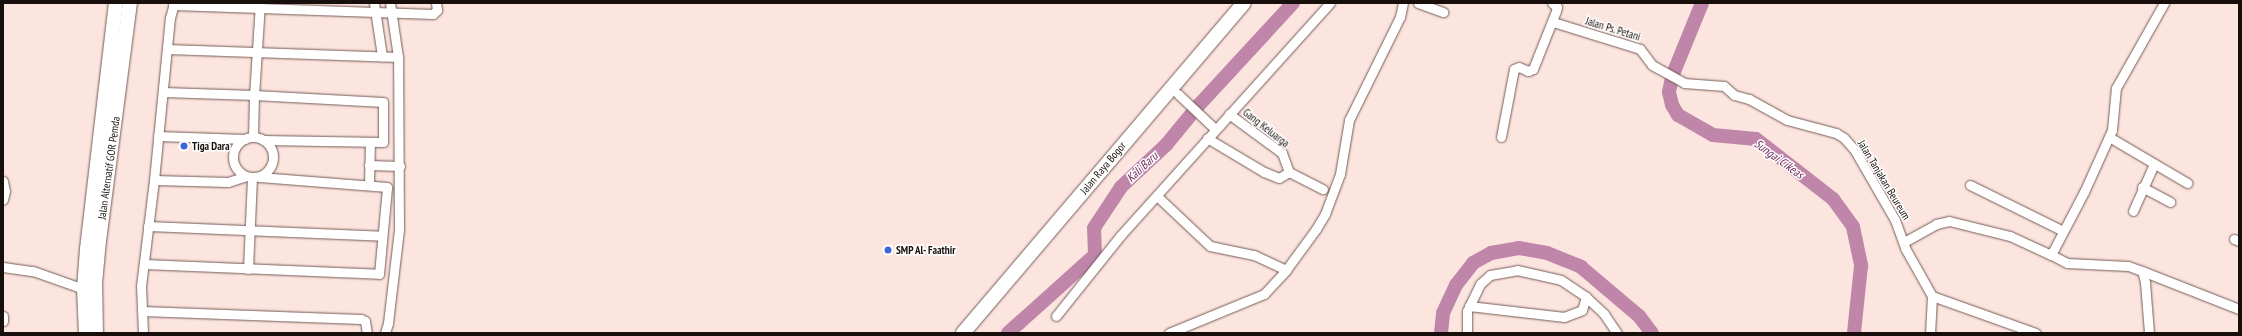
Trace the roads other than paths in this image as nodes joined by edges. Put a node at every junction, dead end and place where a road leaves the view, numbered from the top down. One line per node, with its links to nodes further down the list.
1 (116, 3): 35 (main road, Jalan Alternatif GOR Pemda)
2 (130, 3): 35 (main road, Jalan Alternatif GOR Pemda)
3 (390, 3): 16 (street)
4 (436, 3): 16 (street)
5 (1244, 3): 77 (main road, Jalan Raya Bogor)
6 (1255, 3): 24 (main road, Jalan Raya Bogor)
7 (1330, 3): 26 (street)
8 (1403, 3): 61 (street)
9 (1418, 3): 15 (street)
10 (1552, 3): 17 (street)
11 (2164, 3): 29 (street)
12 (173, 4): 13 (street); 18 (street)
13 (260, 6): 14 (street); 19 (street)
14 (376, 8): 16 (street); 20 (street)
15 (1443, 12)
16 (393, 13): 21 (street)
17 (1553, 22): 22 (street, Jalan Ps. Petani); 30 (street)
18 (167, 48): 19 (street); 23 (street)
19 (257, 52): 20 (street); 25 (street)
20 (382, 56): 21 (street)
21 (398, 57): 38 (street)
22 (1658, 69): 56 (street, Jalan Tanjakan Beureum)
23 (163, 92): 25 (street); 28 (street)
24 (1178, 94): 27 (street); 78 (main road, Jalan Raya Bogor)
25 (254, 95): 31 (street); 34 (street)
26 (1229, 114): 27 (street); 39 (street, Gang Keluarga)
27 (1216, 129): 32 (street)
28 (158, 136): 31 (street); 41 (street)
29 (2109, 136): 36 (street); 54 (street)
30 (1501, 137)
31 (249, 138): 33 (street); 40 (street)
32 (1207, 138): 39 (street); 48 (street)
33 (263, 140): 34 (street); 40 (street)
34 (370, 142): 37 (street)
35 (105, 150): 63 (main road, Jalan Alternatif GOR Pemda); 73 (main road, Jalan Alternatif GOR Pemda)
36 (2154, 164): 43 (street); 46 (street)
37 (369, 165): 38 (street); 44 (street)
38 (400, 166): 76 (street)
39 (1288, 172): 47 (street)
40 (252, 177): 41 (street); 44 (street); 53 (street)
41 (154, 180): 52 (street)
42 (3, 182): 49 (street)
43 (2187, 183)
44 (369, 185): 55 (street)
45 (1970, 185): 54 (street)
46 (2142, 187): 50 (street); 51 (street)
47 (1322, 189)
48 (1158, 197): 61 (street); 70 (street)
49 (3, 200)
50 (2170, 202)
51 (2133, 211)
52 (148, 226): 53 (street); 58 (street)
53 (248, 230): 55 (street); 60 (street)
54 (2063, 231): 57 (street)
55 (382, 236): 60 (street)
56 (1904, 242): 57 (street); 64 (street, Jalan Tanjakan Beureum)
57 (2052, 255): 62 (street)
58 (144, 264): 60 (street); 68 (street)
59 (3, 268): 63 (street)
60 (248, 268)
61 (1286, 270): 79 (street)
62 (2142, 271): 67 (street); 84 (street)
63 (84, 289): 72 (main road, Jalan Alternatif GOR Pemda)
64 (1932, 296): 82 (street); 83 (street)
65 (1586, 297): 66 (street); 66 (street); 81 (street)
66 (1469, 306): 80 (street)
67 (2239, 309)
68 (142, 311): 74 (street); 75 (street)
69 (3, 316): 71 (street)
70 (1056, 316)
71 (3, 321)
72 (86, 333)
73 (96, 333)
74 (143, 333)
75 (367, 333)
76 (385, 333)
77 (963, 333)
78 (975, 333)
79 (1169, 333)
80 (1467, 333)
81 (1617, 333)
82 (1930, 333)
83 (2036, 333)
84 (2149, 333)

